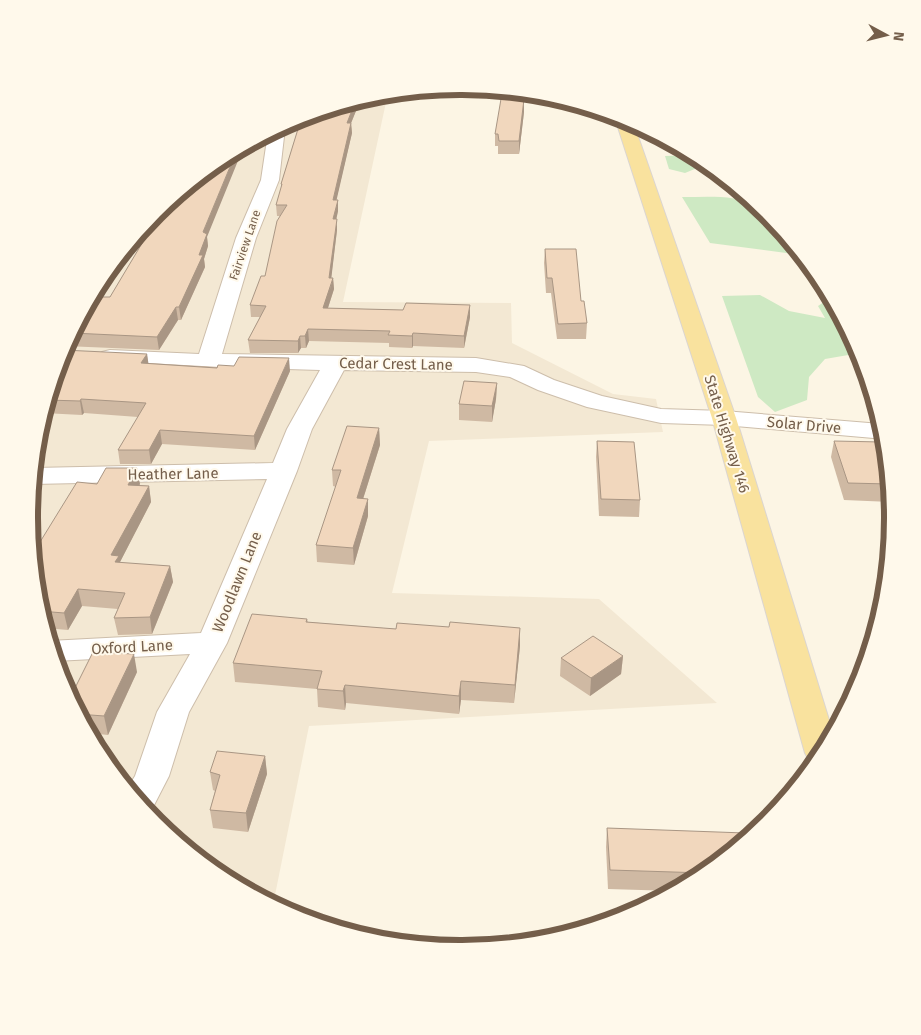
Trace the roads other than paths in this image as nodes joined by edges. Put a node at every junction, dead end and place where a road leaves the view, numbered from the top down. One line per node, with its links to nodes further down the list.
1 (627, 129): 6 (main road, State Highway 146)
2 (277, 136): 4 (street, Fairview Lane)
3 (90, 356): 4 (street, Cedar Crest Lane)
4 (208, 361): 5 (street, Cedar Crest Lane)
5 (336, 363): 6 (street, Cedar Crest Lane); 8 (street, Woodlawn Lane)
6 (724, 418): 7 (street, Solar Drive); 12 (main road, State Highway 146)
7 (874, 431)
8 (284, 471): 9 (street, Heather Lane); 10 (street, Woodlawn Lane)
9 (40, 476)
10 (212, 643): 11 (street, Oxford Lane); 13 (street, Woodlawn Lane)
11 (59, 651)
12 (819, 742)
13 (142, 795)

